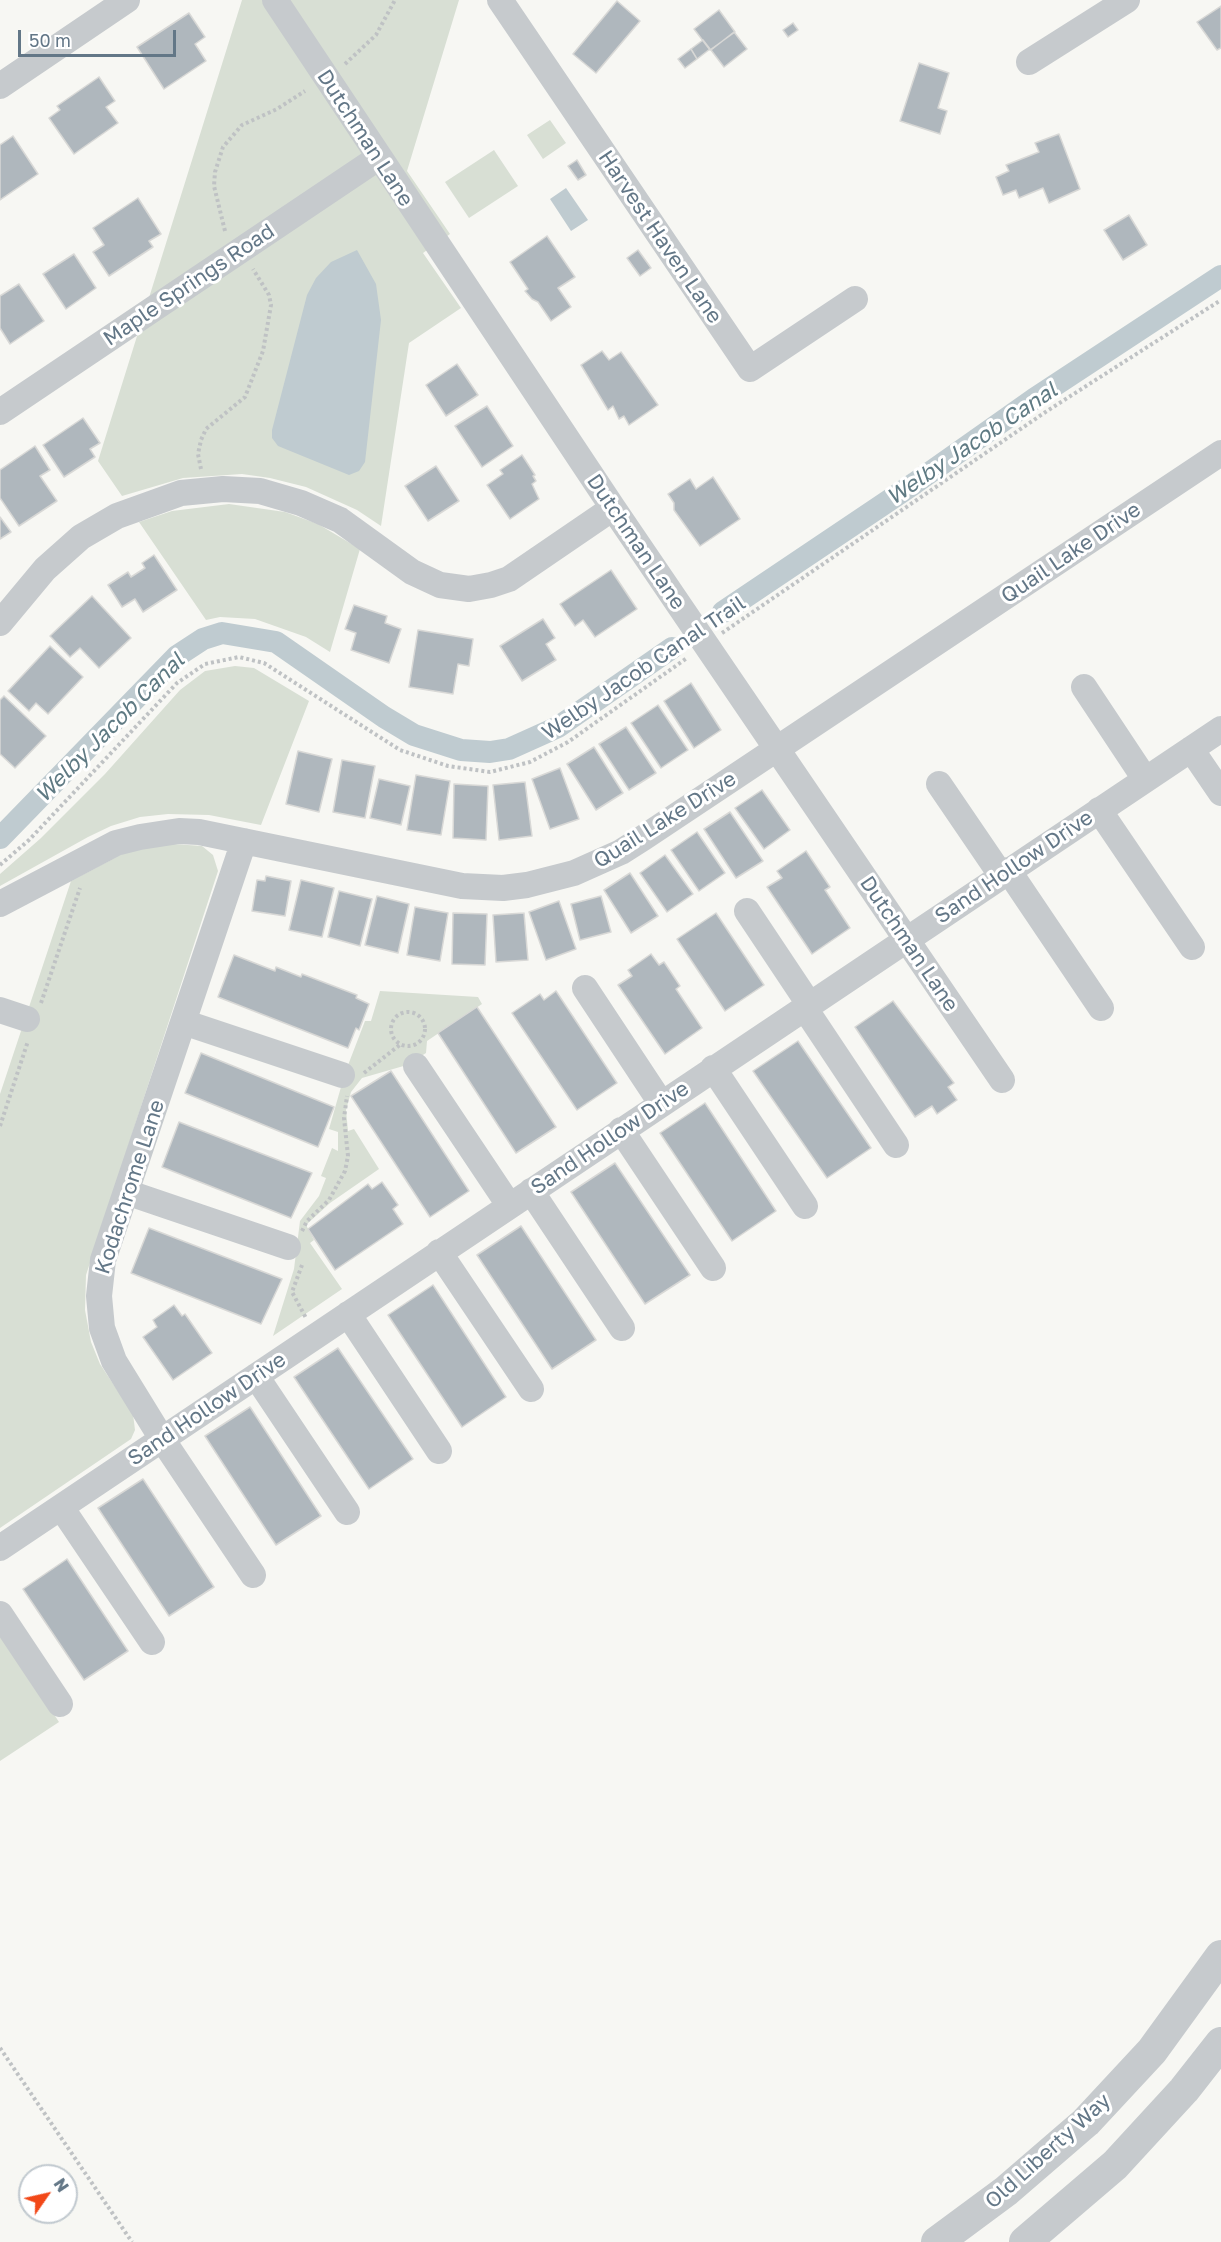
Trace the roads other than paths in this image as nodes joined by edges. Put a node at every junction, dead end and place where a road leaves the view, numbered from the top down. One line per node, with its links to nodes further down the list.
1 (127, 0): 6 (street)
2 (275, 0): 7 (street, Dutchman Lane)
3 (500, 0): 8 (street, Harvest Haven Lane)
4 (1127, 0): 5 (street)
5 (1029, 62)
6 (0, 86)
7 (378, 158): 9 (street, Maple Springs Road); 11 (street, Dutchman Lane)
8 (855, 299)
9 (0, 411)
10 (1221, 453): 16 (street, Quail Lake Drive)
11 (613, 508): 12 (street); 16 (street, Dutchman Lane)
12 (0, 623)
13 (1084, 687): 17 (street)
14 (1221, 729): 15 (street, Sand Hollow Drive)
15 (1191, 749): 17 (street, Sand Hollow Drive); 19 (street)
16 (777, 750): 21 (street, Quail Lake Drive); 25 (street, Dutchman Lane)
17 (1145, 779): 20 (street, Sand Hollow Drive)
18 (939, 784): 22 (street)
19 (1221, 793)
20 (1099, 810): 22 (street, Sand Hollow Drive); 26 (street)
21 (244, 841): 23 (street, Quail Lake Drive); 32 (street, Kodachrome Lane)
22 (1005, 873): 25 (street, Sand Hollow Drive); 29 (street)
23 (0, 904)
24 (747, 911): 28 (street)
25 (905, 939): 28 (street, Sand Hollow Drive); 36 (street, Dutchman Lane)
26 (1192, 947)
27 (585, 988): 37 (street)
28 (806, 1006): 34 (street, Sand Hollow Drive); 39 (street)
29 (1101, 1008)
30 (0, 1010): 31 (street)
31 (32, 1020)
32 (183, 1022): 35 (street); 41 (street, Kodachrome Lane)
33 (416, 1065): 42 (street)
34 (713, 1068): 37 (street, Sand Hollow Drive); 43 (street)
35 (351, 1080)
36 (1002, 1080)
37 (662, 1103): 38 (street, Sand Hollow Drive)
38 (621, 1130): 40 (street, Sand Hollow Drive); 46 (street)
39 (896, 1145)
40 (531, 1191): 42 (street, Sand Hollow Drive); 48 (street)
41 (126, 1192): 44 (street); 51 (street, Kodachrome Lane)
42 (509, 1205): 45 (street, Sand Hollow Drive)
43 (805, 1206)
44 (298, 1249)
45 (440, 1252): 47 (street, Sand Hollow Drive); 50 (street)
46 (713, 1268)
47 (348, 1314): 49 (street, Sand Hollow Drive); 52 (street)
48 (622, 1328)
49 (256, 1376): 51 (street, Sand Hollow Drive); 54 (street)
50 (531, 1389)
51 (162, 1439): 53 (street, Sand Hollow Drive); 56 (street, Kodachrome Lane)
52 (439, 1450)
53 (62, 1507): 55 (street, Sand Hollow Drive); 58 (street)
54 (347, 1512)
55 (0, 1548)
56 (253, 1575)
57 (0, 1614): 59 (street)
58 (152, 1642)
59 (60, 1704)
60 (1221, 1956): 62 (street, Old Liberty Way)
61 (1221, 2043): 63 (street)
62 (937, 2242)
63 (1025, 2242)

